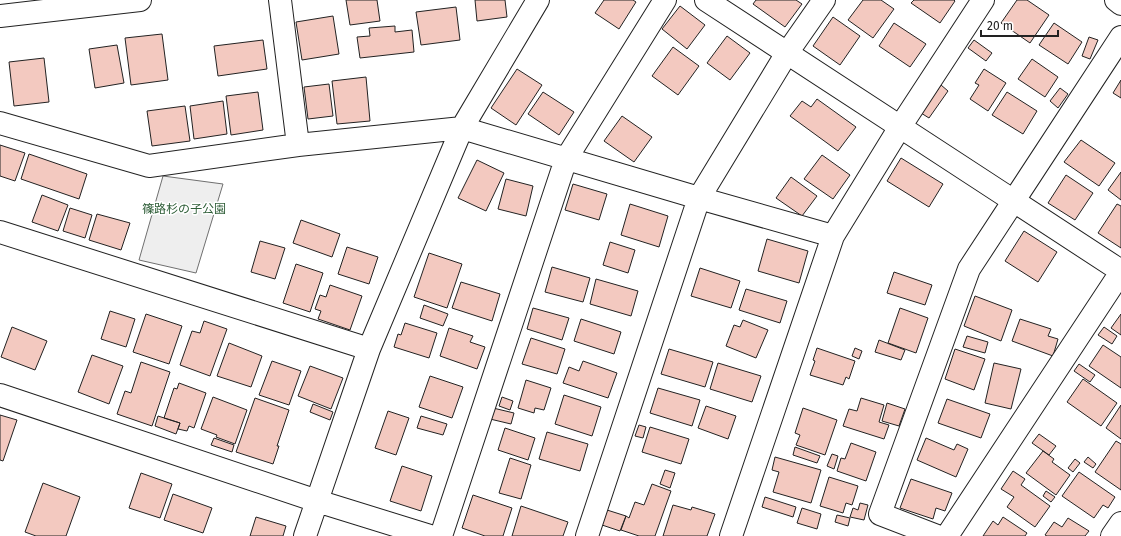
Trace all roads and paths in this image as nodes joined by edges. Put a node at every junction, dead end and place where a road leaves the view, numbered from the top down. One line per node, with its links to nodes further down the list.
1 (140, 0): 10 (street)
2 (280, 0): 16 (street)
3 (538, 0): 15 (street)
4 (665, 0): 17 (street)
5 (706, 0): 12 (street)
6 (824, 0): 12 (street)
7 (983, 0): 14 (street)
8 (1116, 0): 9 (street)
9 (1121, 4)
10 (0, 16)
11 (1121, 37): 19 (street)
12 (787, 53): 14 (street); 18 (street)
13 (0, 123): 16 (street)
14 (900, 127): 19 (street); 21 (street)
15 (462, 128): 16 (street); 17 (street); 23 (street)
16 (298, 145)
17 (566, 159): 18 (street); 29 (street)
18 (699, 198): 21 (street); 30 (street)
19 (1013, 201): 22 (street); 32 (street)
20 (0, 232): 23 (street)
21 (833, 236): 31 (street)
22 (1121, 272): 33 (street)
23 (369, 349): 25 (street)
24 (0, 395): 25 (street)
25 (317, 501): 27 (street); 28 (street)
26 (1121, 523): 34 (street)
27 (305, 536)
28 (430, 536)
29 (441, 536)
30 (587, 536)
31 (731, 536)
32 (938, 536)
33 (947, 536)
34 (1112, 536)

